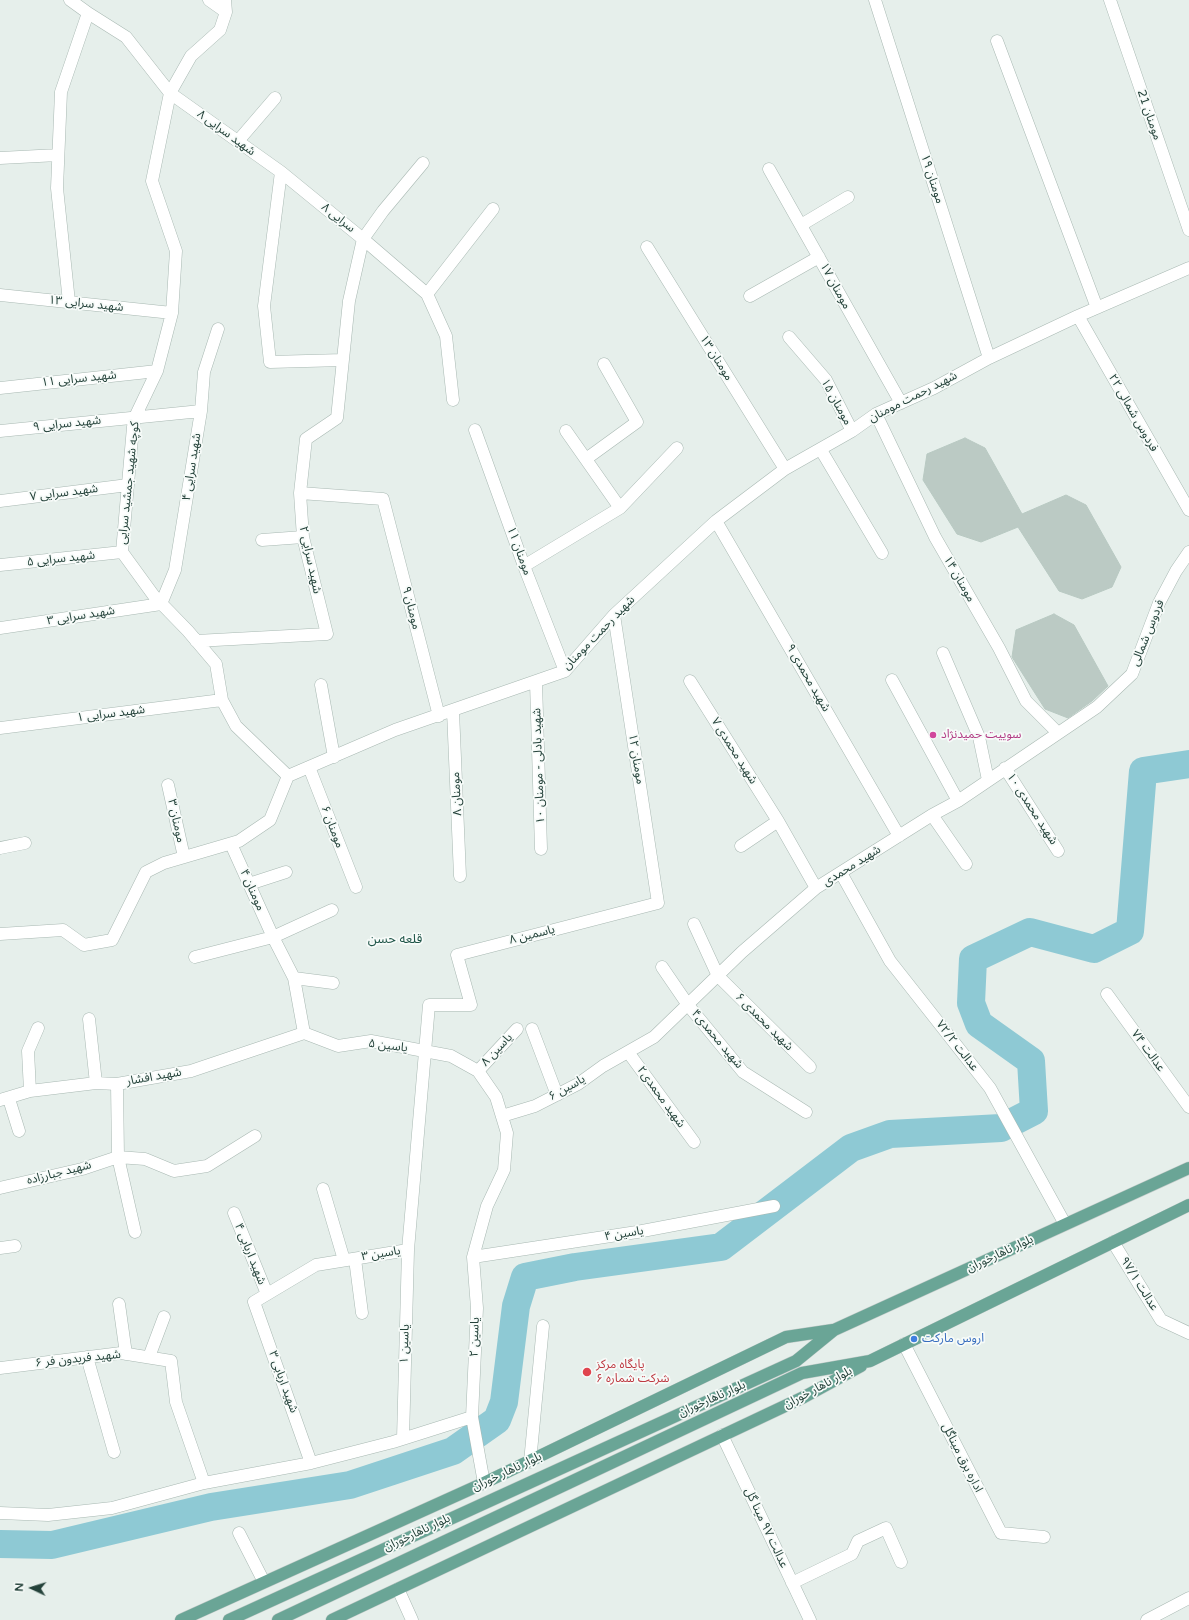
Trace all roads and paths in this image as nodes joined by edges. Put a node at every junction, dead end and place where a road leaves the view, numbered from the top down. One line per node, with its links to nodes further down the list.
1 (70, 0): 6 (street, شهید سرایی ۸)
2 (209, 0): 5 (street)
3 (875, 0): 34 (street, مومنان ۱۹)
4 (1110, 0): 19 (street, مومنان 21)
5 (225, 6): 8 (street, کوچه شهید جمشید سرایی)
6 (88, 13): 8 (street, شهید سرایی ۸); 11 (street)
7 (997, 41): 29 (street)
8 (170, 93): 10 (street, شهید سرایی ۸); 30 (street, کوچه شهید جمشید سرایی)
9 (275, 98): 10 (street)
10 (238, 141): 15 (street, شهید سرایی ۸)
11 (58, 154): 12 (street); 28 (street)
12 (0, 158)
13 (423, 163): 20 (street)
14 (769, 169): 18 (street, مومنان ۱۷)
15 (281, 172): 20 (street, سرایی ۸); 35 (street)
16 (848, 197): 18 (street)
17 (494, 209): 24 (street)
18 (801, 225): 22 (street, مومنان ۱۷)
19 (1189, 230)
20 (363, 239): 24 (street); 27 (street, سرایی ۸)
21 (647, 247): 51 (street, مومنان ۱۳)
22 (818, 257): 26 (street); 40 (street, مومنان ۱۷)
23 (1189, 268): 29 (street, شهید رحمت مومنان)
24 (427, 294): 39 (street)
25 (0, 296): 28 (street, شهید سرایی ۱۳)
26 (750, 296)
27 (349, 301): 35 (street, شهید سرایی ۲)
28 (69, 302): 30 (street, شهید سرایی ۱۳)
29 (1097, 308): 31 (street, شهید رحمت مومنان)
30 (172, 313): 37 (street, کوچه شهید جمشید سرایی)
31 (1078, 316): 34 (street, شهید رحمت مومنان); 56 (street, فردوس شمالی ۲۲)
32 (218, 329): 41 (street, شهید سرایی ۴)
33 (789, 337): 47 (street, مومنان ۱۵)
34 (989, 358): 40 (street, شهید رحمت مومنان)
35 (343, 360): 53 (street, شهید سرایی ۲)
36 (604, 364): 50 (street)
37 (157, 371): 38 (street, شهید سرایی ۱۱); 43 (street, کوچه شهید جمشید سرایی)
38 (0, 388)
39 (453, 400)
40 (901, 402): 42 (street, شهید رحمت مومنان)
41 (201, 412): 43 (street, شهید سرایی ۹); 65 (street, شهید سرایی ۴)
42 (876, 414): 47 (street, شهید رحمت مومنان); 80 (street, مومنان ۱۴)
43 (135, 417): 45 (street, شهید سرایی ۹); 52 (street, کوچه شهید جمشید سرایی)
44 (475, 430): 64 (street, مومنان ۱۱)
45 (0, 431)
46 (566, 431): 50 (street)
47 (852, 431): 49 (street, شهید رحمت مومنان)
48 (677, 448): 55 (street)
49 (821, 450): 51 (street, شهید رحمت مومنان); 62 (street)
50 (586, 460): 55 (street)
51 (785, 469): 57 (street, شهید رحمت مومنان)
52 (128, 485): 54 (street, شهید سرایی ۷); 60 (street, کوچه شهید جمشید سرایی)
53 (300, 493): 58 (street, شهید سرایی ۲); 78 (street, مومنان ۹)
54 (0, 501)
55 (620, 508): 64 (street)
56 (1189, 510)
57 (716, 521): 66 (street, شهید رحمت مومنان); 90 (street, ۹ شهید محمدی)
58 (303, 537): 59 (street); 68 (street, شهید سرایی ۲)
59 (262, 540)
60 (122, 552): 63 (street, شهید سرایی ۵); 65 (street, کوچه شهید جمشید سرایی)
61 (1189, 552): 76 (street, فردوس شمالی)
62 (882, 553)
63 (0, 565)
64 (524, 566): 70 (street, مومنان ۱۱)
65 (161, 604): 67 (street, شهید سرایی ۳); 68 (street, کوچه شهید جمشید سرایی)
66 (614, 615): 70 (street, شهید رحمت مومنان); 105 (street, مومنان ۱۲)
67 (0, 628)
68 (196, 641): 75 (street, کوچه شهید جمشید سرایی)
69 (943, 653): 85 (street)
70 (565, 671): 73 (street, شهید رحمت مومنان)
71 (892, 680): 87 (street)
72 (690, 681): 89 (street, شهید محمدی ۷)
73 (536, 682): 77 (street, شهید رحمت مومنان); 95 (street, شهید بادلی - مومنان ۱۰)
74 (321, 685): 81 (street)
75 (222, 700): 79 (street, شهید سرایی ۱); 84 (street, کوچه شهید جمشید سرایی)
76 (1097, 707): 80 (street, شهید محمدی)
77 (453, 711): 78 (street, شهید رحمت مومنان); 101 (street, مومنان ۸)
78 (438, 716): 81 (street, شهید رحمت مومنان)
79 (0, 728)
80 (1058, 733): 83 (street, شهید محمدی)
81 (334, 757): 82 (street, شهید رحمت مومنان)
82 (309, 768): 84 (street, شهید رحمت مومنان); 103 (street, مومنان ۶)
83 (1005, 768): 85 (street, شهید محمدی); 96 (street, ۱۰ شهید محمدی)
84 (288, 776): 92 (street)
85 (988, 780): 87 (street, شهید محمدی)
86 (168, 785): 97 (street, مومنان ۳)
87 (958, 801): 88 (street, شهید محمدی)
88 (932, 815): 90 (street, شهید محمدی); 98 (street)
89 (778, 821): 93 (street); 104 (street, شهید محمدی ۷)
90 (899, 836): 100 (street, شهید محمدی)
91 (25, 843): 94 (street)
92 (231, 844): 97 (street); 102 (street, ۴ مومنان)
93 (741, 846)
94 (0, 848)
95 (541, 849)
96 (1058, 851)
97 (184, 857): 108 (street)
98 (966, 864)
99 (286, 872): 102 (street)
100 (841, 873): 104 (street, شهید محمدی); 145 (street, عدالت ۷۲/۲)
101 (460, 876)
102 (249, 884): 109 (street, ۴ مومنان)
103 (356, 886)
104 (816, 888): 112 (street, شهید محمدی)
105 (658, 903): 116 (street, یاسمین ۸)
106 (332, 910): 109 (street)
107 (694, 924): 112 (street)
108 (0, 934)
109 (273, 937): 110 (street); 113 (street, ۴ مومنان)
110 (195, 957)
111 (662, 968): 117 (street, شهید محمدی۴)
112 (718, 976): 117 (street, شهید محمدی); 125 (street, ۶ شهید محمدی)
113 (294, 978): 114 (street); 122 (street, ۴ مومنان)
114 (333, 983)
115 (1107, 994): 132 (street, عدالت ۷۴)
116 (429, 1005): 123 (street, یاسین ۱)
117 (688, 1005): 124 (street, شهید محمدی); 133 (street, شهید محمدی۴)
118 (89, 1019): 127 (street)
119 (38, 1028): 129 (street)
120 (517, 1029): 126 (street, یاسین ۸)
121 (532, 1029): 130 (street)
122 (304, 1033): 123 (street, یاسین ۵); 128 (street, شهید افشار)
123 (426, 1052): 126 (street, یاسین ۵); 150 (street, یاسین ۱)
124 (628, 1052): 130 (street, یاسین ۶); 137 (street, شهید محمدی۲)
125 (810, 1067)
126 (478, 1071): 134 (street, یاسین ۲)
127 (96, 1083): 128 (street, شهید افشار); 129 (street, شهید افشار)
128 (117, 1084): 138 (street)
129 (30, 1091): 131 (street, شهید افشار)
130 (557, 1095): 134 (street, یاسین ۶)
131 (5, 1100): 135 (street)
132 (1189, 1107)
133 (806, 1112)
134 (502, 1116): 151 (street, یاسین ۲)
135 (19, 1131)
136 (254, 1136): 138 (street)
137 (694, 1142)
138 (118, 1157): 140 (street, شهید جبارزاده); 146 (street)
139 (1189, 1168): 145 (main road, بلوار ناهارخوران)
140 (0, 1188)
141 (323, 1189): 152 (street)
142 (1189, 1205): 147 (main road, بلوار ناهارخوران)
143 (774, 1206): 151 (street, یاسین ۴)
144 (234, 1214): 153 (street, شهید اربابی ۴)
145 (1066, 1224): 159 (main road, بلوار ناهارخوران)
146 (135, 1232)
147 (1113, 1242): 160 (street, ۹۷/۱ عدالت); 161 (main road, بلوار ناهارخوران)
148 (15, 1246): 149 (street)
149 (0, 1248)
150 (408, 1250): 152 (street, یاسین ۳); 169 (street, یاسین ۱)
151 (473, 1257): 167 (street, یاسین ۲)
152 (349, 1260): 153 (street, یاسین ۳); 156 (street)
153 (267, 1294): 154 (street, یاسین ۳)
154 (254, 1302): 172 (street, شهید اربابی ۳)
155 (119, 1304): 162 (street)
156 (362, 1313)
157 (164, 1317): 164 (street)
158 (543, 1326): 171 (street)
159 (834, 1330): 171 (main road, بلوار ناهار خوران); 184 (main road, بلوار ناهارخوران)
160 (1189, 1333)
161 (904, 1344): 165 (main road, بلوار ناهارخوران); 177 (street, اداره برق میناگل)
162 (126, 1354): 163 (street, شهید فریدون فر ۶); 164 (street, شهید فریدون فر ۶)
163 (86, 1357): 166 (street, شهید فریدون فر ۶); 170 (street)
164 (149, 1357): 173 (street, شهید فریدون فر ۶)
165 (870, 1361): 168 (main road, بلوار ناهار خوران); 185 (main road, بلوار ناهارخوران)
166 (0, 1368)
167 (473, 1423): 169 (street); 174 (street, یاسین ۲)
168 (722, 1436): 180 (street, عدالت ۹۷ مینا گل); 181 (main road, بلوار ناهار خوران)
169 (403, 1439): 172 (street)
170 (114, 1452)
171 (530, 1462): 174 (main road, بلوار ناهار خوران)
172 (312, 1463): 173 (street)
173 (204, 1483): 175 (street)
174 (484, 1483): 179 (main road, بلوار ناهار خوران)
175 (0, 1513)
176 (239, 1533): 179 (street)
177 (1044, 1536)
178 (901, 1562): 180 (street)
179 (264, 1582): 183 (main road, بلوار ناهار خوران)
180 (792, 1583): 188 (street, عدالت ۹۷ مینا گل)
181 (398, 1588): 186 (main road, بلوار ناهار خوران); 187 (street)
182 (1189, 1598): 189 (street)
183 (181, 1620)
184 (229, 1620)
185 (278, 1620)
186 (332, 1620)
187 (412, 1620)
188 (810, 1620)
189 (1147, 1620)

